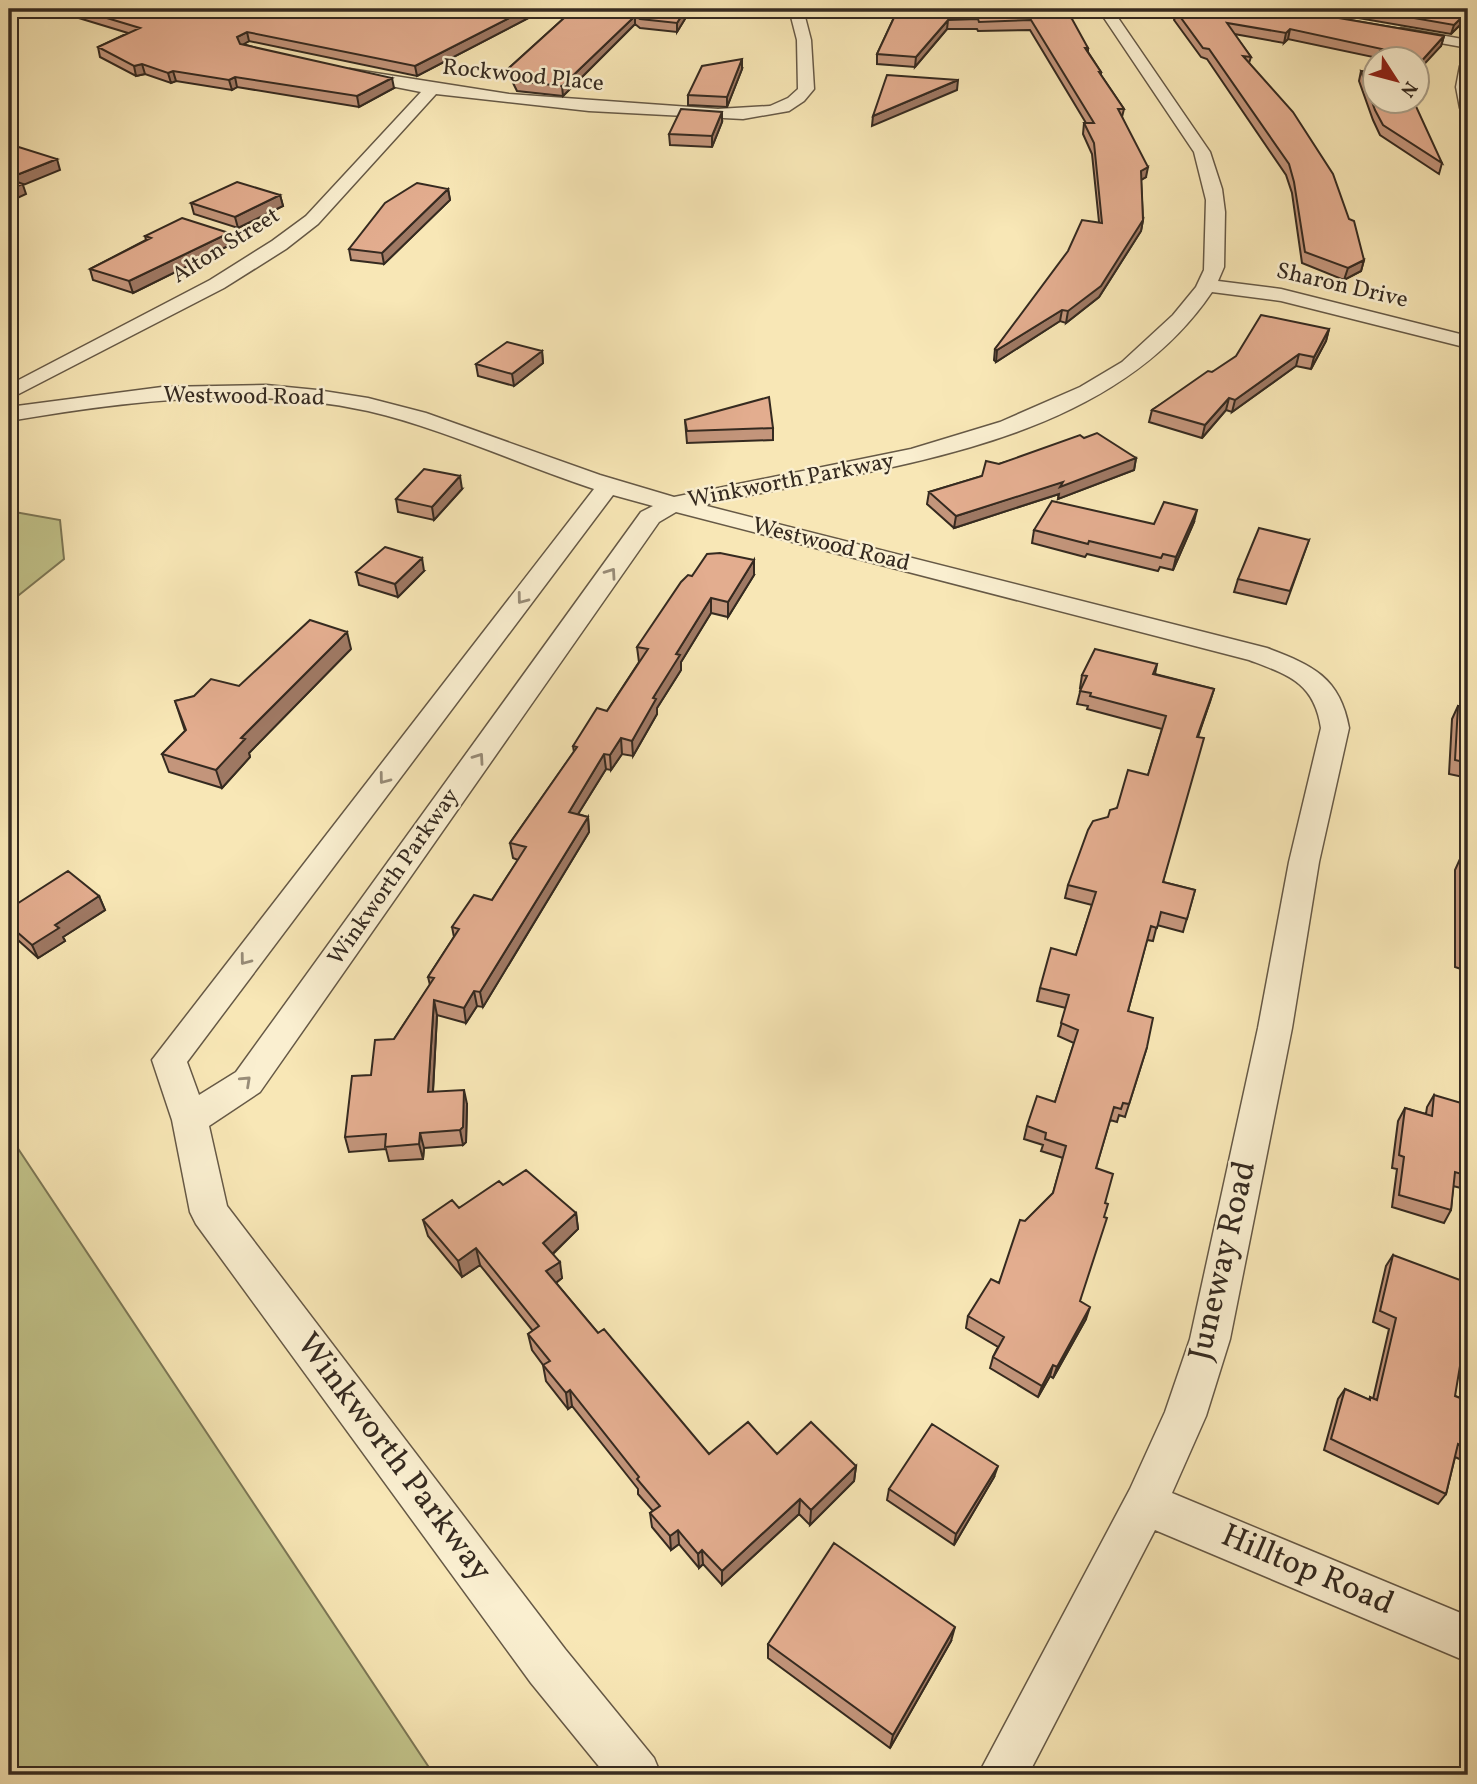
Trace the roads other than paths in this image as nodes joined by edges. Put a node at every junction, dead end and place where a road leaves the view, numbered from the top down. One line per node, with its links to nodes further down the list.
1 (796, 9): 7 (street, Rockwood Place)
2 (1105, 9): 9 (street, Winkworth Parkway)
3 (1389, 30): 4 (street)
4 (1468, 44)
5 (1468, 66): 8 (street)
6 (340, 72): 7 (street, Rockwood Place)
7 (431, 90): 11 (street, Alton Street)
8 (1468, 108)
9 (1204, 285): 10 (street, Sharon Drive); 16 (street, Winkworth Parkway)
10 (1468, 342)
11 (59, 366): 12 (street, Alton Street); 13 (street)
12 (9, 393)
13 (104, 399): 14 (street, Westwood Road); 15 (street, Westwood Road)
14 (9, 414)
15 (608, 486): 16 (street, Westwood Road); 18 (street, Winkworth Parkway, one-way to 18)
16 (674, 504): 17 (street, Westwood Road); 18 (street, Winkworth Parkway, one-way to 16)
17 (1334, 710): 19 (street, Juneway Road)
18 (190, 1120): 21 (street, Winkworth Parkway)
19 (1145, 1504): 20 (street, Hilltop Road); 22 (street, Juneway Road)
20 (1468, 1639)
21 (638, 1775)
22 (1002, 1775)

